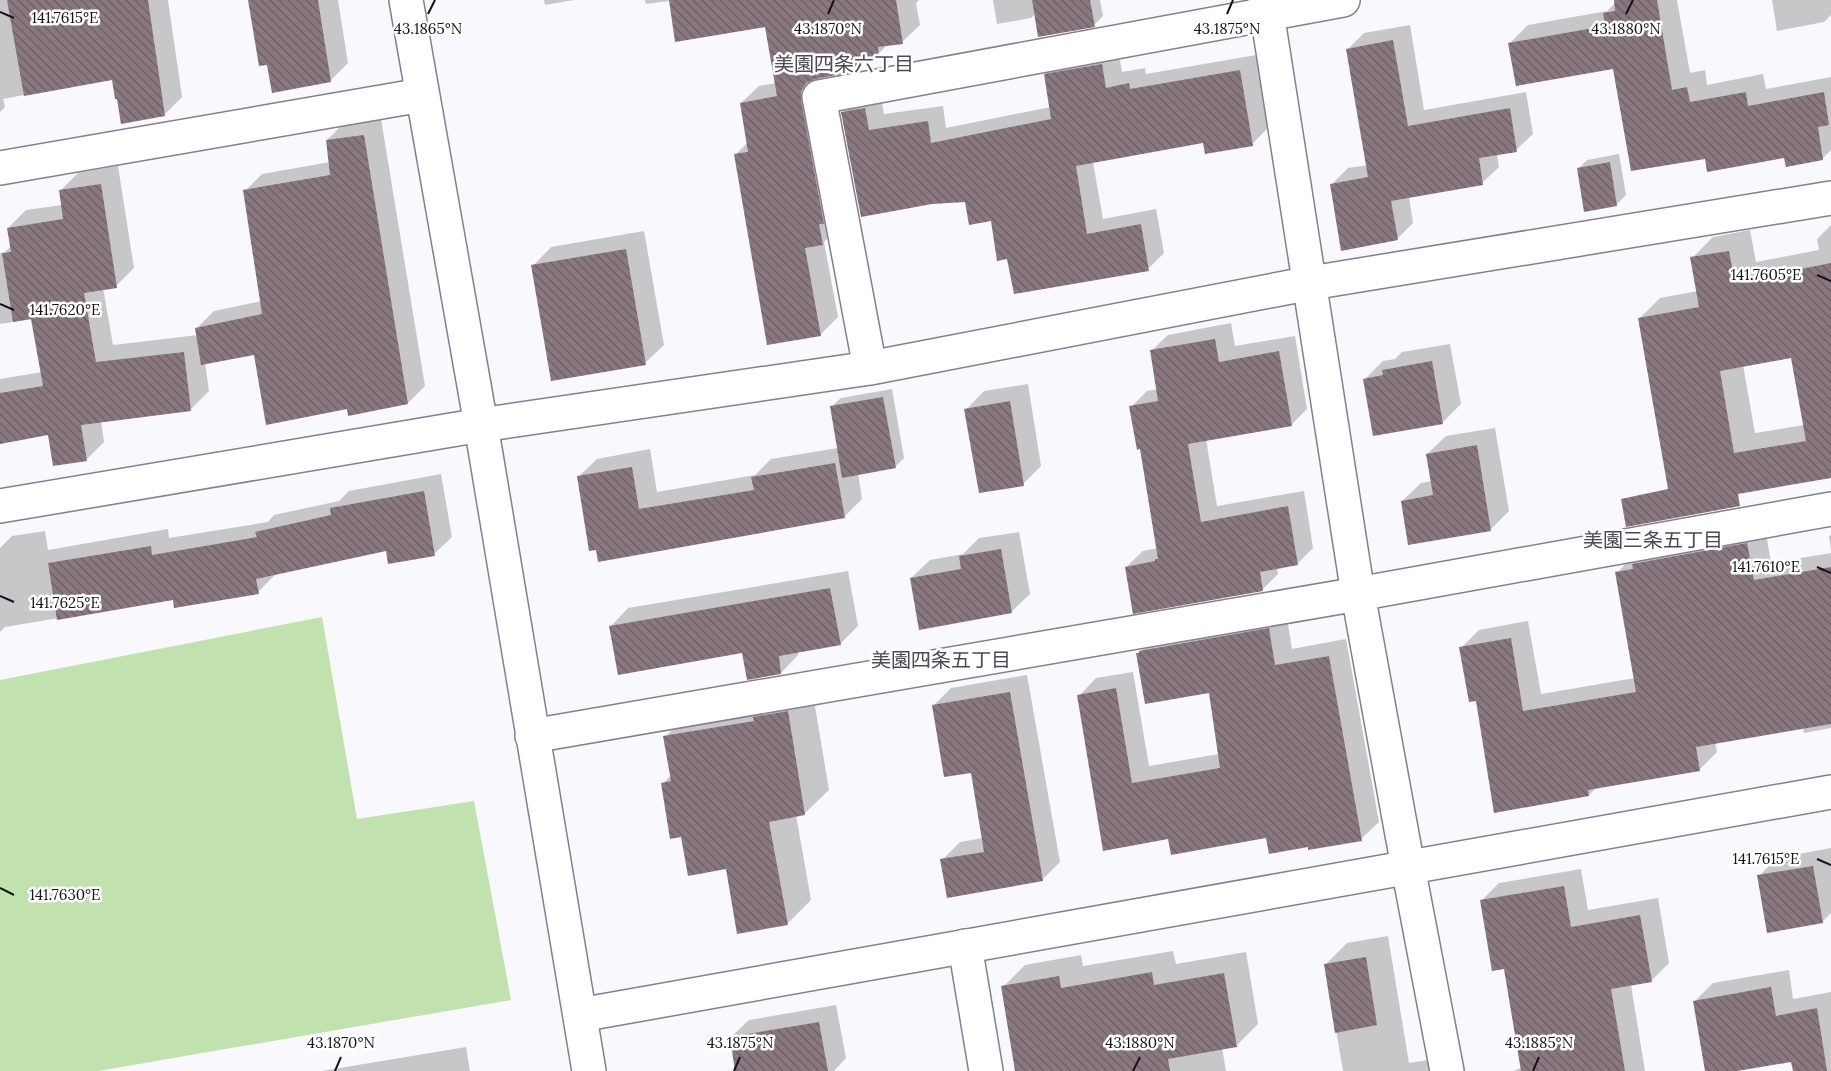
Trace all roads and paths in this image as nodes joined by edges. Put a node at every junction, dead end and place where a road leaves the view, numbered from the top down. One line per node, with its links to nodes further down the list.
1 (406, 0): 4 (street)
2 (1343, 0): 3 (street)
3 (1266, 6): 7 (street); 8 (street)
4 (422, 95): 5 (street); 9 (street)
5 (0, 168)
6 (1831, 198): 7 (street)
7 (1311, 283): 8 (street); 12 (street)
8 (870, 368): 9 (street)
9 (481, 425): 10 (street); 13 (street)
10 (0, 506)
11 (1831, 509): 12 (street)
12 (1358, 594): 13 (street); 15 (street)
13 (532, 736): 17 (street)
14 (1831, 792): 15 (street)
15 (1408, 867): 16 (street); 20 (street)
16 (964, 946): 17 (street); 19 (street)
17 (580, 1015): 18 (street)
18 (589, 1071)
19 (986, 1071)
20 (1447, 1071)

